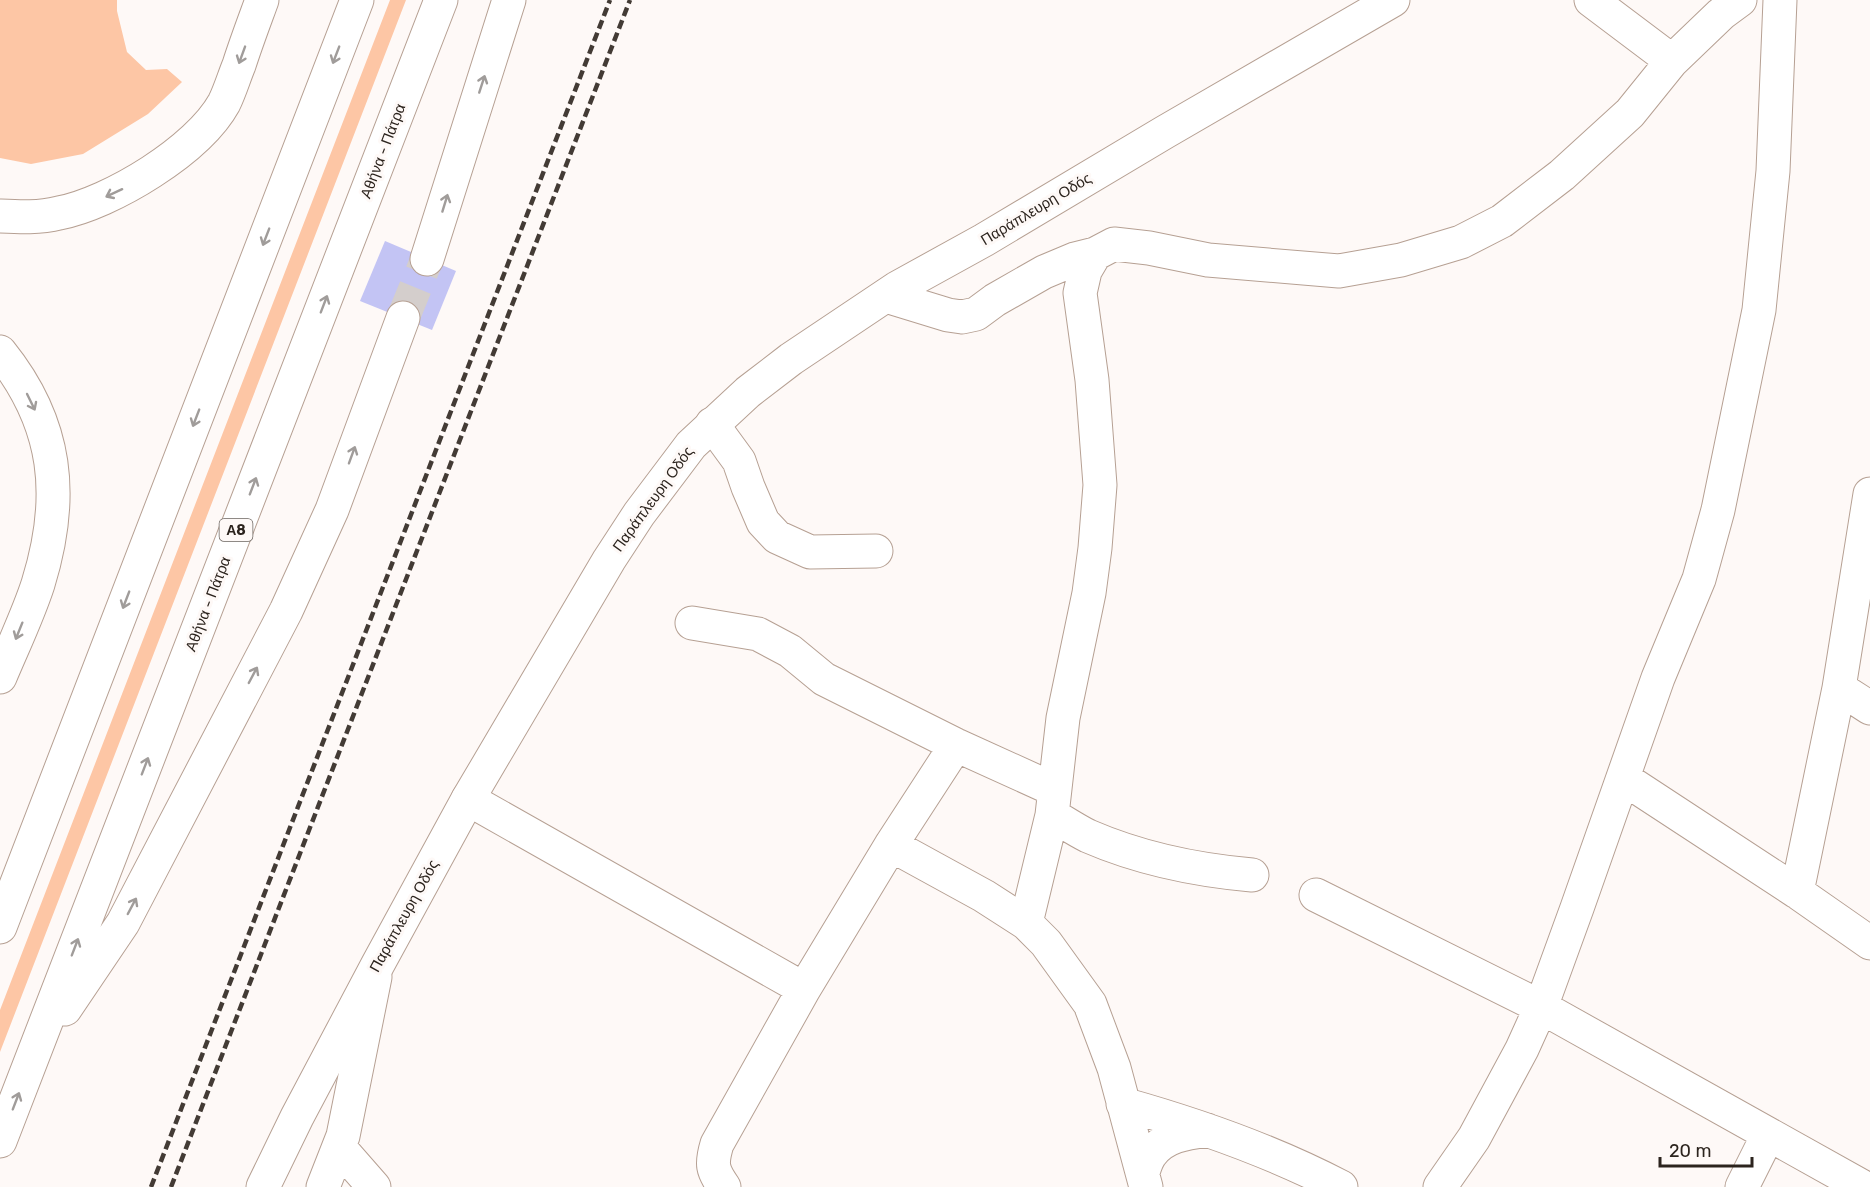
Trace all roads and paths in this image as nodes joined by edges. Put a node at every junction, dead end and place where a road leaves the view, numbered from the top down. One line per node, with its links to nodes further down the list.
1 (262, 0): 10 (main road, one-way to 10)
2 (357, 0): 32 (main road, one-way to 32)
3 (441, 0): 37 (main road, Αθήνα - Πάτρα / Α8, one-way to 3)
4 (509, 0): 12 (main road, one-way to 4)
5 (1393, 0): 13 (main road, Παράπλευρη Οδός)
6 (1591, 0): 9 (main road)
7 (1740, 0): 9 (main road)
8 (1780, 0): 24 (main road)
9 (1672, 61): 11 (main road)
10 (0, 216)
11 (1095, 254): 13 (main road); 26 (main road)
12 (427, 259)
13 (886, 296): 16 (main road, Παράπλευρη Οδός)
14 (403, 318): 37 (main road, one-way to 14)
15 (0, 352): 20 (main road, one-way to 20)
16 (712, 424): 18 (main road); 25 (main road, Παράπλευρη Οδός)
17 (1870, 494): 21 (main road)
18 (876, 552)
19 (693, 623): 23 (main road)
20 (0, 677)
21 (1839, 688): 22 (main road); 29 (main road)
22 (1870, 708)
23 (956, 746): 26 (main road); 27 (main road)
24 (1623, 778): 29 (main road); 36 (main road)
25 (468, 799): 34 (main road, Παράπλευρη Οδός); 35 (main road)
26 (1052, 802): 28 (main road); 31 (main road)
27 (891, 845): 31 (main road); 35 (main road)
28 (1252, 875)
29 (1797, 892): 33 (main road)
30 (1316, 895): 36 (main road)
31 (1026, 923): 38 (main road)
32 (0, 927)
33 (1870, 943)
34 (378, 964): 42 (main road); 44 (main road, Παράπλευρη Οδός)
35 (804, 989): 47 (main road)
36 (1541, 1007): 40 (main road); 49 (main road)
37 (31, 1061): 41 (main road, Αθήνα - Πάτρα / Α8, one-way to 37)
38 (1123, 1104): 39 (main road); 43 (main road)
39 (1207, 1130): 43 (main road); 48 (main road)
40 (1768, 1135): 50 (main road); 51 (main road)
41 (0, 1141)
42 (339, 1147): 45 (main road); 46 (main road)
43 (1144, 1179)
44 (263, 1187)
45 (323, 1187)
46 (374, 1187)
47 (724, 1187)
48 (1341, 1187)
49 (1440, 1187)
50 (1742, 1187)
51 (1863, 1187)

